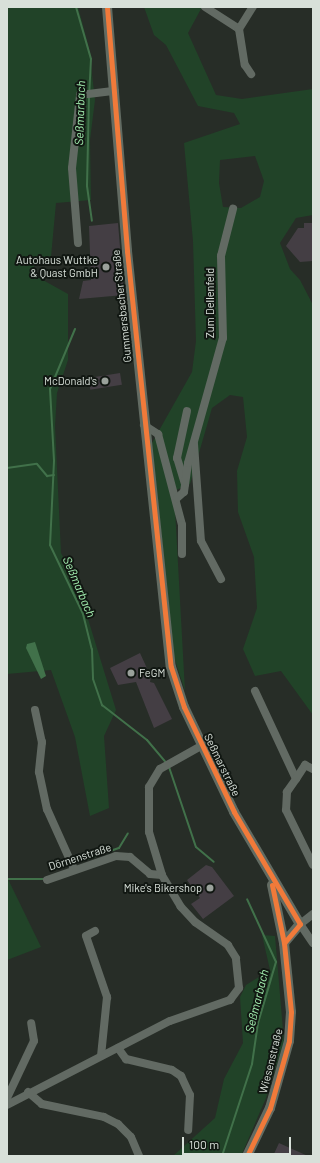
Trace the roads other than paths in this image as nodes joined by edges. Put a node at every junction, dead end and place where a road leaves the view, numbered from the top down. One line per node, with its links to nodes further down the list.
1 (107, 7): 6 (main road, Gummersbacher Straße)
2 (205, 7): 4 (street)
3 (253, 7): 4 (street)
4 (239, 30): 5 (street)
5 (251, 74)
6 (115, 91): 8 (street); 10 (main road, Gummersbacher Straße)
7 (233, 209): 11 (street, Zum Dellenfeld)
8 (78, 243)
9 (188, 411): 12 (street)
10 (144, 425): 13 (street); 16 (main road, Gummersbacher Straße)
11 (194, 443): 12 (street, Zum Dellenfeld); 15 (street, Zum Dellenfeld)
12 (185, 484): 13 (street, Zum Dellenfeld)
13 (177, 498): 14 (street)
14 (182, 554)
15 (221, 579)
16 (162, 602): 19 (main road, Seßmarstraße)
17 (254, 691): 21 (street)
18 (36, 710): 23 (street)
19 (201, 746): 24 (street); 26 (main road, Seßmarstraße)
20 (313, 768): 21 (street)
21 (296, 779): 22 (street)
22 (313, 865)
23 (74, 869): 24 (street, Dörnenstraße); 25 (street, Dörnenstraße)
24 (162, 875): 33 (street)
25 (48, 880)
26 (272, 882): 28 (main road, Seßmarstraße); 30 (main road, Wiesenstraße)
27 (313, 914): 28 (street)
28 (300, 924): 30 (main road); 31 (street, Seßmarstraße)
29 (95, 931): 34 (street)
30 (284, 943): 40 (main road, Wiesenstraße)
31 (313, 943)
32 (32, 1023): 36 (street)
33 (118, 1048): 34 (street); 38 (street)
34 (101, 1056): 35 (street)
35 (28, 1092): 37 (street); 39 (street)
36 (7, 1098)
37 (7, 1105)
38 (188, 1130)
39 (139, 1156)
40 (247, 1156)

